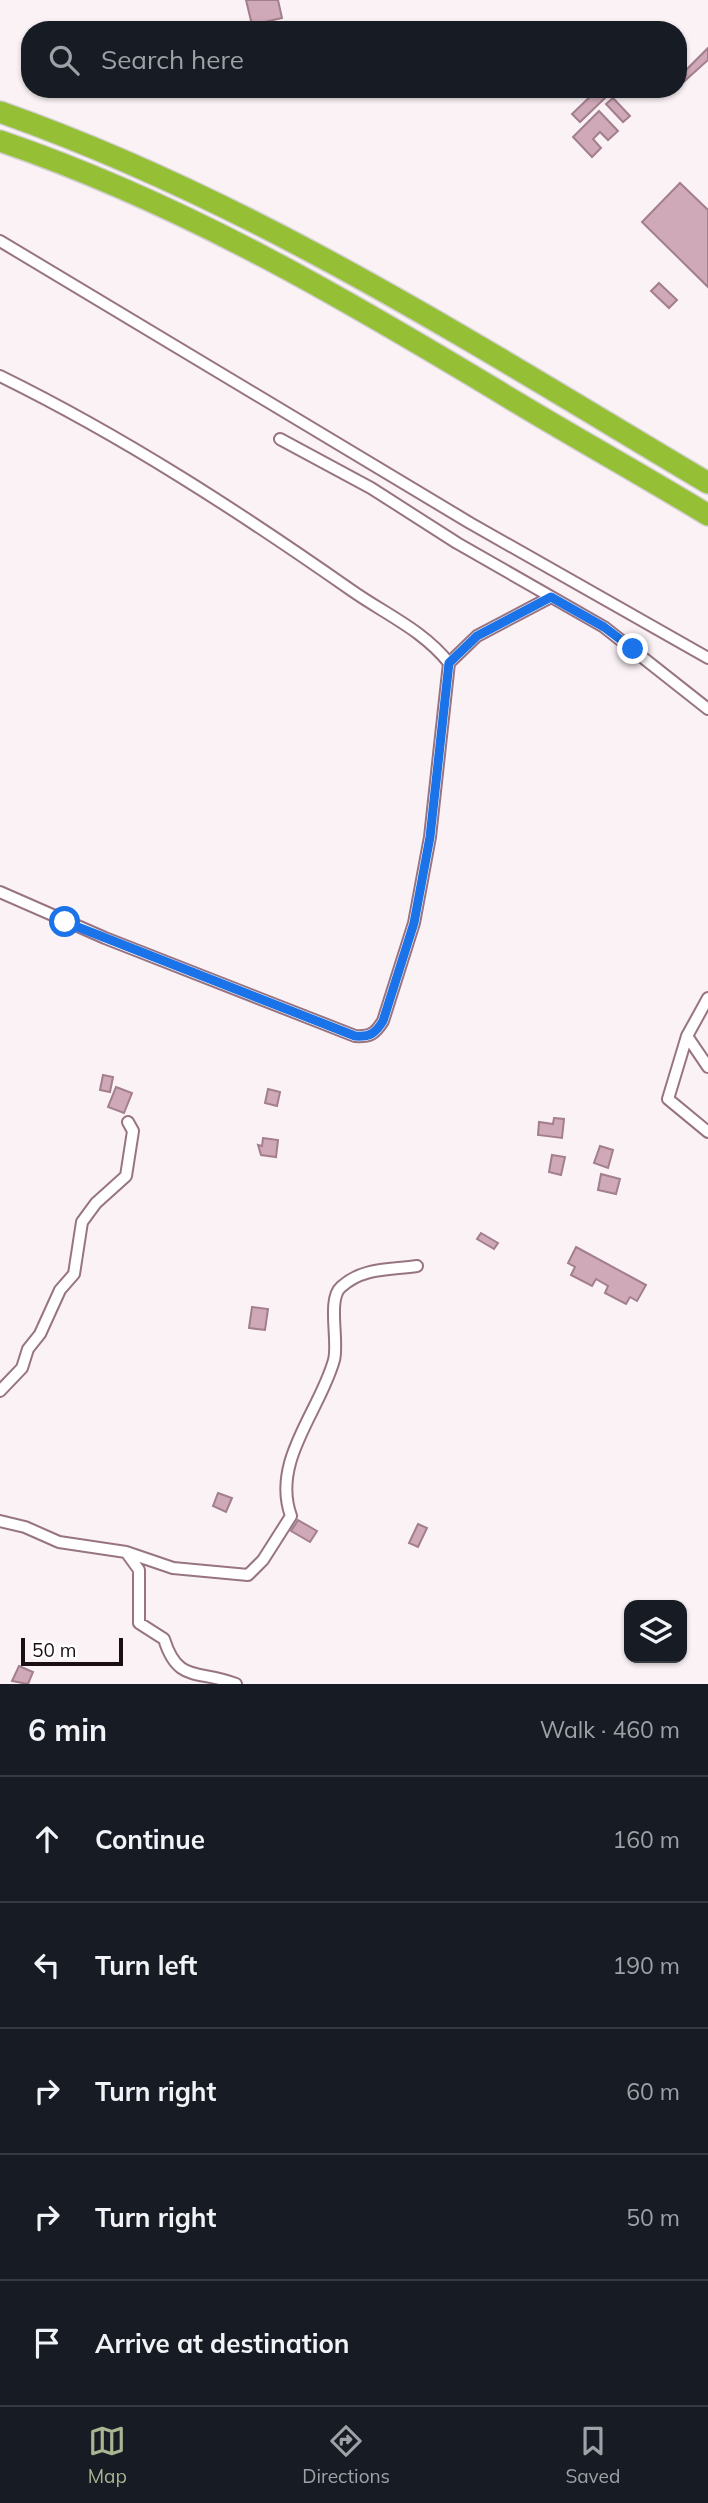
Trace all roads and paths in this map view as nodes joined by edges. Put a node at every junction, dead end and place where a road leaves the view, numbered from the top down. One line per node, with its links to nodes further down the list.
1 (0, 112): 6 (highway)
2 (0, 141): 7 (highway)
3 (0, 242): 9 (street)
4 (0, 376): 10 (street)
5 (280, 439): 8 (street)
6 (708, 483)
7 (708, 515)
8 (551, 597): 10 (street); 11 (street)
9 (708, 658)
10 (449, 663): 12 (street)
11 (708, 709)
12 (0, 892)
13 (708, 998): 14 (street)
14 (687, 1036): 15 (street); 17 (street)
15 (708, 1067)
16 (128, 1122): 19 (street)
17 (708, 1132)
18 (417, 1266): 21 (street)
19 (0, 1391)
20 (0, 1521): 21 (street)
21 (126, 1552): 22 (street)
22 (236, 1684)

